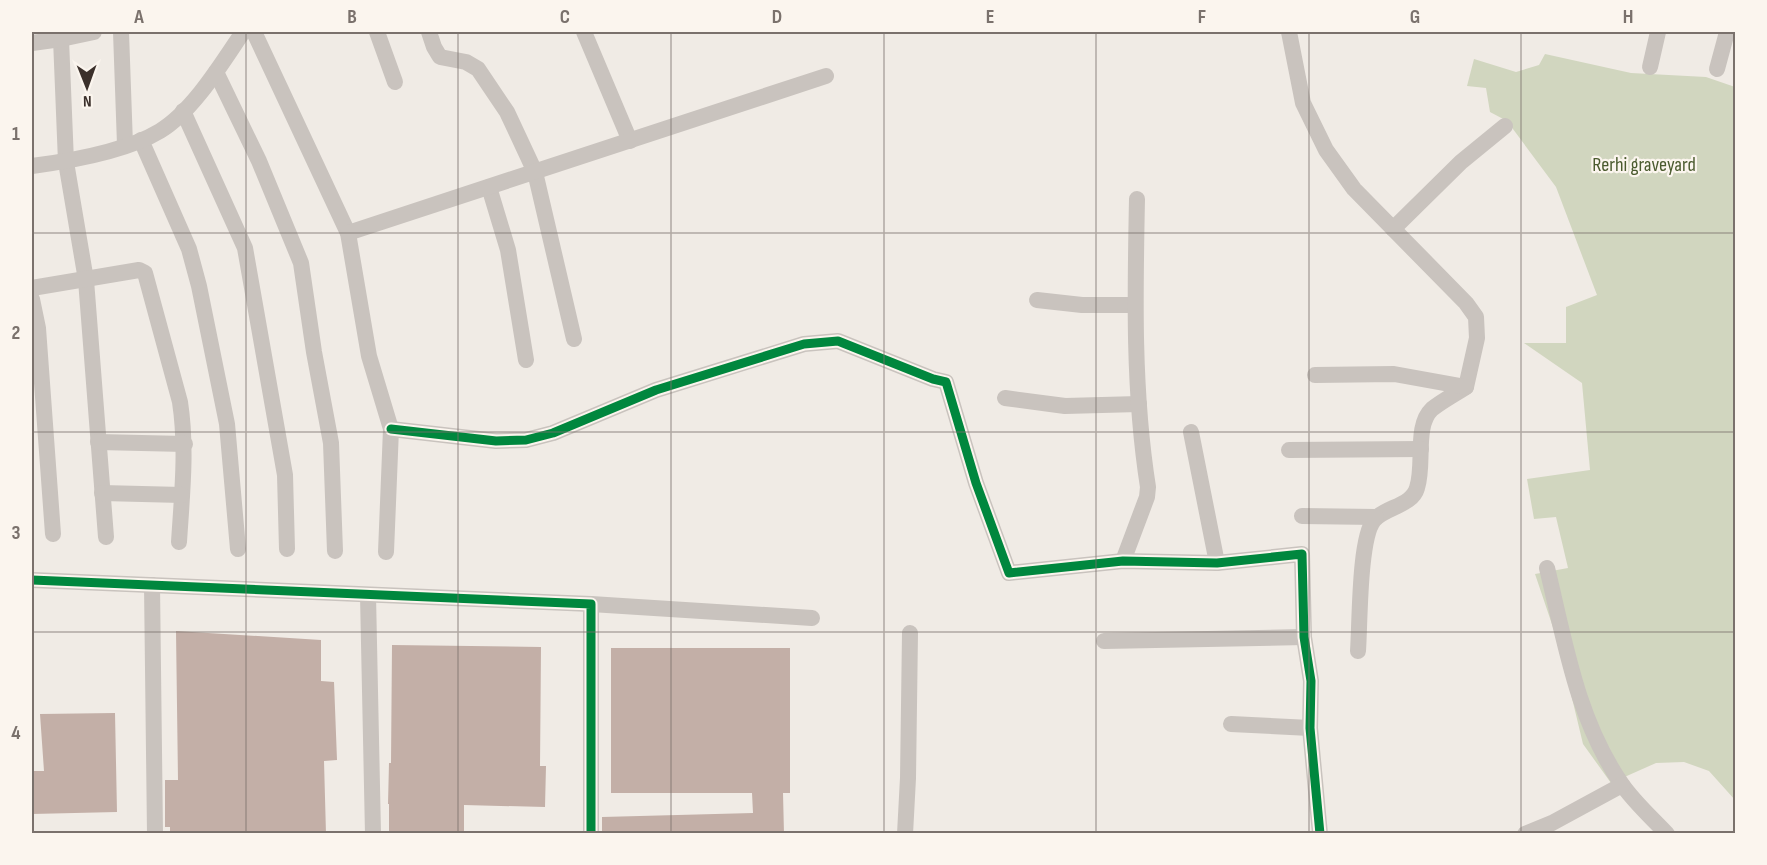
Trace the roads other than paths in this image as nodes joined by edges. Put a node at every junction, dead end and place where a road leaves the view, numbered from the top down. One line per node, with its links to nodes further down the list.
1 (94, 32): 11 (street)
2 (121, 32): 22 (street)
3 (243, 32): 15 (street)
4 (255, 32): 29 (street)
5 (377, 32): 17 (street)
6 (429, 32): 25 (street)
7 (584, 32): 21 (street)
8 (1289, 32): 28 (street)
9 (1658, 32): 13 (street)
10 (1727, 32): 14 (street)
11 (60, 37): 12 (street); 23 (street)
12 (33, 39)
13 (1650, 67)
14 (1717, 69)
15 (216, 72): 18 (street); 56 (street)
16 (826, 76): 21 (street)
17 (395, 81)
18 (183, 111): 20 (street); 55 (street)
19 (1505, 126): 28 (street)
20 (141, 140): 22 (street); 54 (street)
21 (630, 141): 25 (street)
22 (125, 145): 23 (street)
23 (66, 162): 24 (street); 30 (street)
24 (32, 166)
25 (535, 172): 26 (street); 35 (street)
26 (489, 187): 29 (street); 36 (street)
27 (1137, 199): 34 (street)
28 (1393, 229): 38 (street)
29 (348, 233): 41 (street)
30 (86, 280): 31 (street); 43 (street); 44 (street)
31 (32, 288)
32 (32, 299): 51 (street)
33 (1037, 300): 34 (street)
34 (1135, 305): 40 (street)
35 (574, 339)
36 (526, 360)
37 (1315, 375): 38 (street)
38 (1466, 387): 45 (street)
39 (1005, 398): 40 (street)
40 (1139, 404): 58 (street)
41 (391, 429): 57 (street); 58 (street)
42 (1191, 432): 59 (street)
43 (98, 442): 44 (street); 47 (street)
44 (185, 444): 48 (street)
45 (1422, 449): 46 (street); 50 (street)
46 (1289, 450)
47 (102, 493): 48 (street); 52 (street)
48 (182, 495): 53 (street)
49 (1302, 516): 50 (street)
50 (1376, 517): 69 (street)
51 (53, 534)
52 (106, 537)
53 (179, 542)
54 (238, 549)
55 (287, 549)
56 (334, 551)
57 (386, 552)
58 (1123, 561): 59 (street)
59 (1217, 563): 67 (street)
60 (1547, 568): 72 (street)
61 (32, 580): 62 (street)
62 (152, 585): 63 (street); 73 (street)
63 (368, 595): 64 (street); 74 (street)
64 (591, 604): 65 (street); 75 (street)
65 (812, 618)
66 (910, 633): 76 (street)
67 (1305, 637): 68 (street); 71 (street)
68 (1104, 641)
69 (1358, 651)
70 (1232, 724): 71 (street)
71 (1310, 728): 77 (street)
72 (1622, 785): 78 (street); 79 (street)
73 (155, 834)
74 (373, 834)
75 (591, 834)
76 (905, 834)
77 (1320, 834)
78 (1525, 834)
79 (1667, 834)

